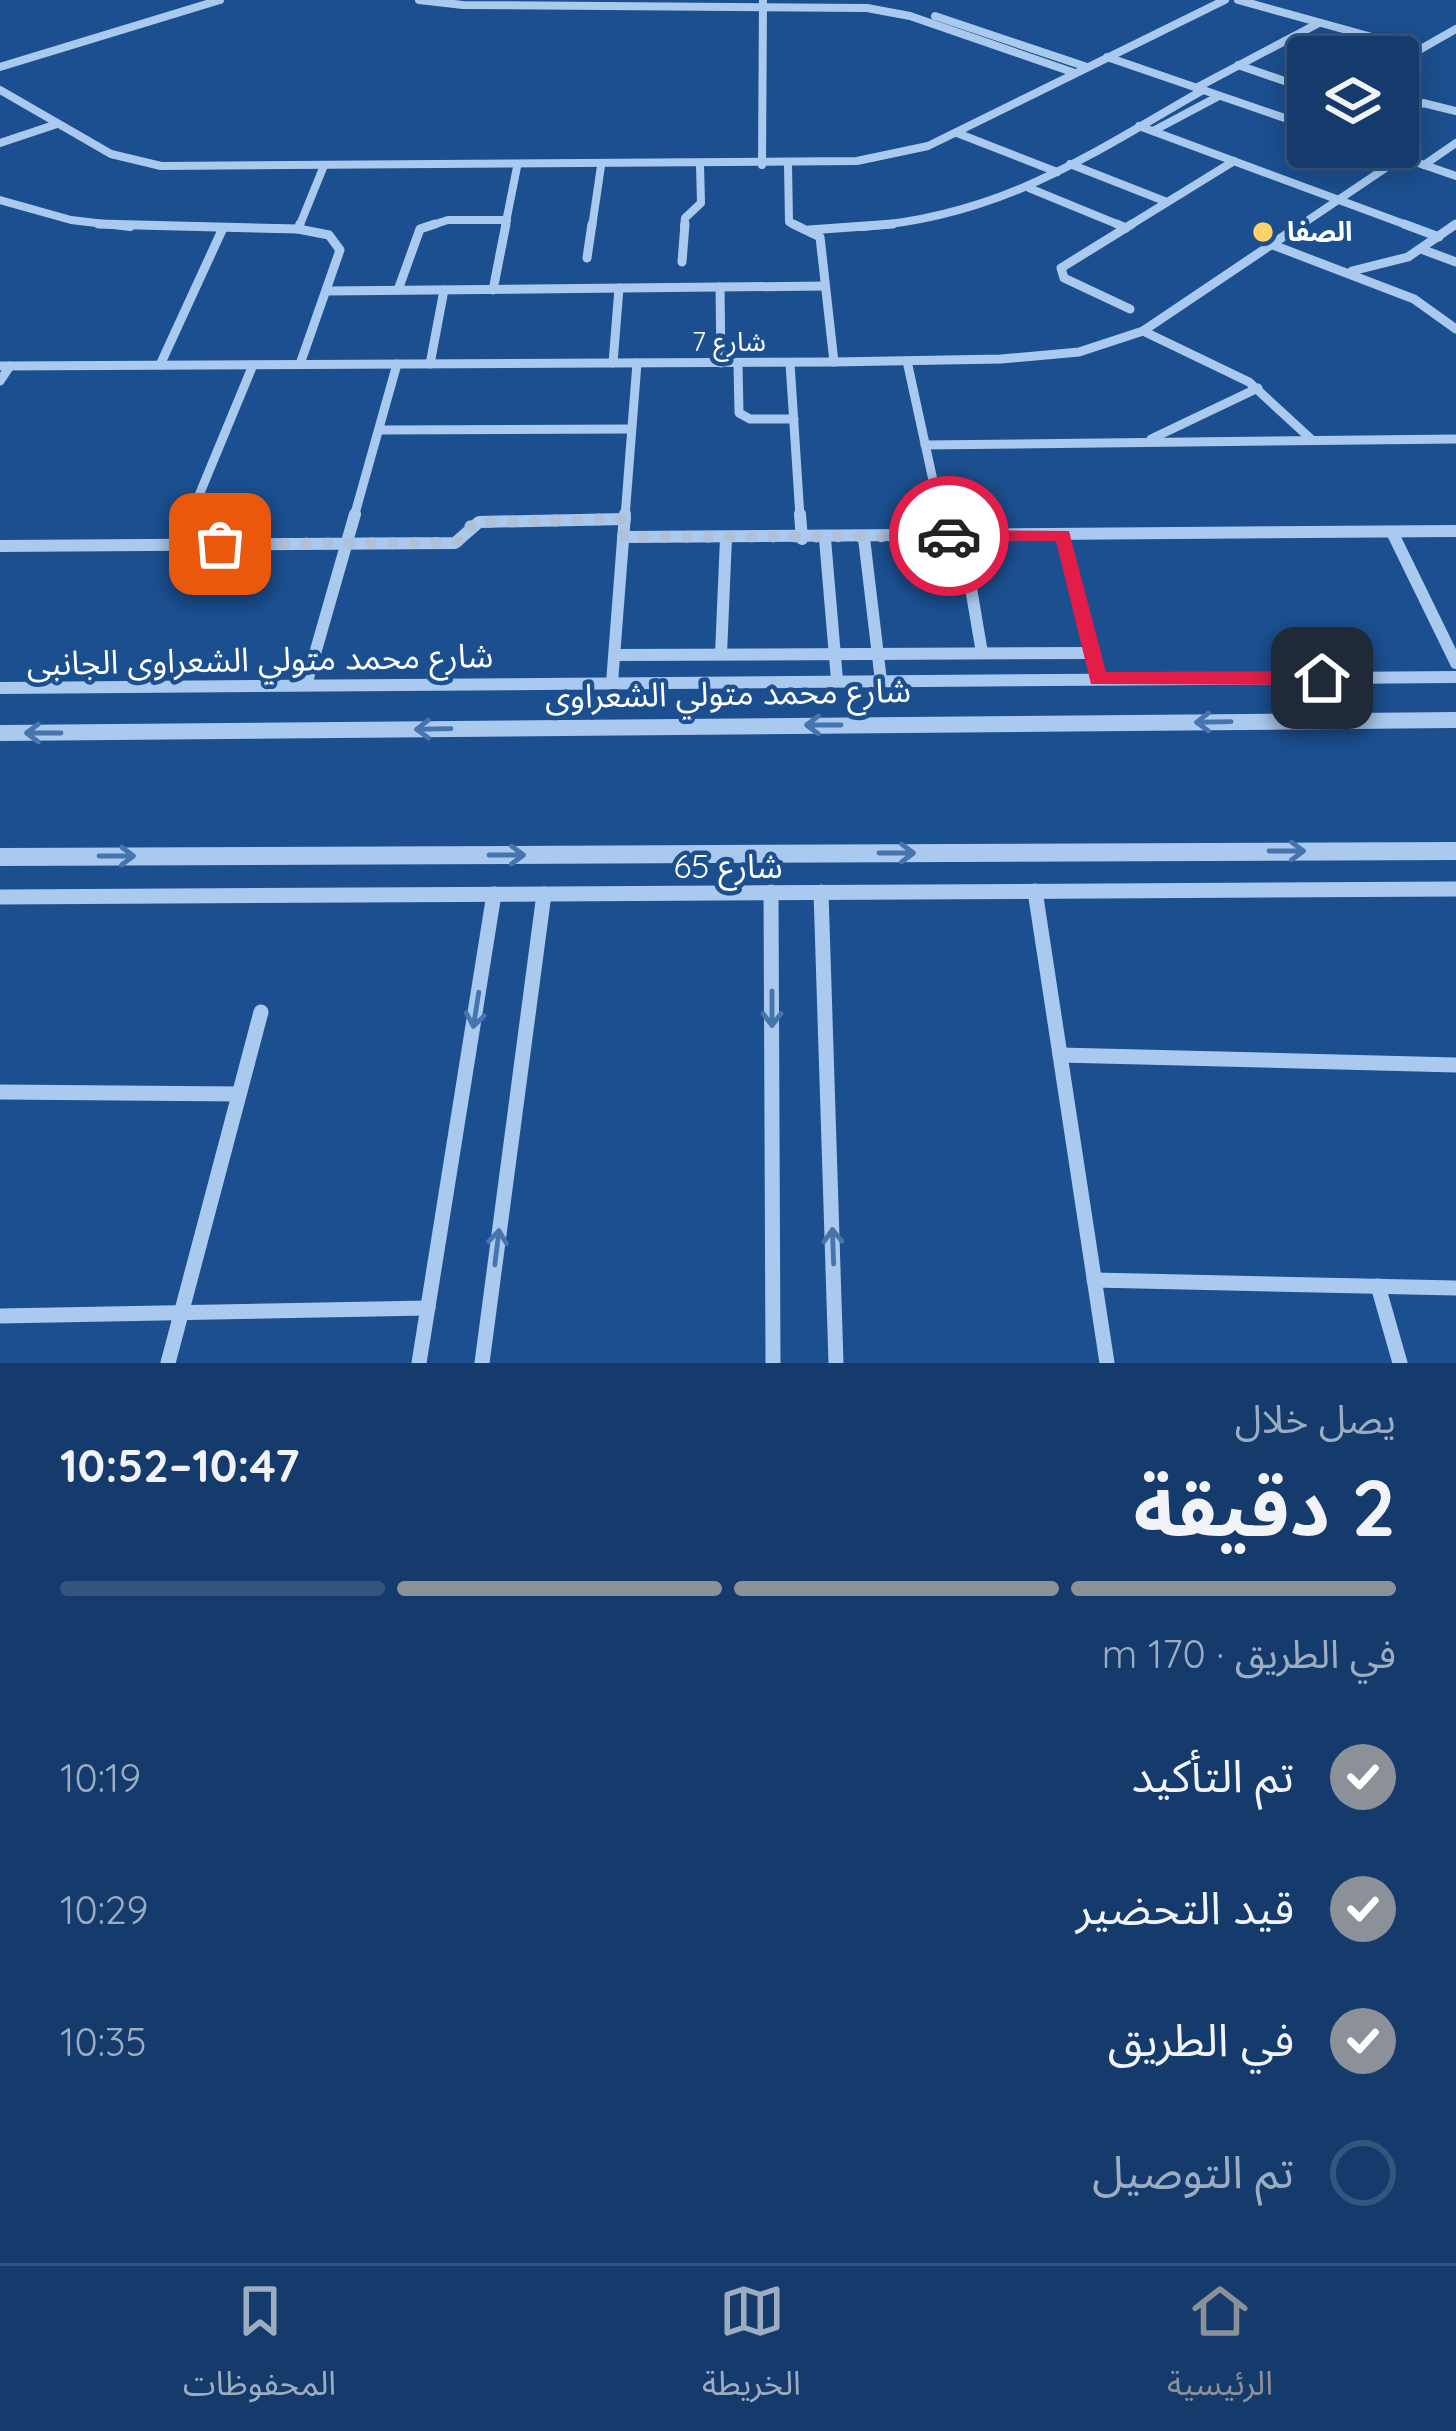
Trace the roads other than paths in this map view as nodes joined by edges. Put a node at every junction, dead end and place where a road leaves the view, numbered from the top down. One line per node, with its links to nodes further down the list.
1 (201, 0): 17 (street)
2 (220, 0): 17 (street)
3 (419, 0): 9 (street)
4 (685, 0): 10 (street)
5 (796, 0): 10 (street)
6 (840, 0): 19 (street)
7 (1226, 0): 16 (street)
8 (1238, 0): 11 (street)
9 (596, 3): 10 (street)
10 (763, 3): 20 (street); 38 (street)
11 (1317, 24): 13 (street); 14 (street)
12 (1456, 29): 15 (street)
13 (1364, 36)
14 (1285, 41): 18 (street)
15 (1419, 50)
16 (1107, 57): 19 (street); 22 (street)
17 (0, 64)
18 (1238, 65): 21 (street); 22 (street)
19 (1088, 67): 20 (street)
20 (1075, 73): 31 (street)
21 (1287, 81)
22 (1200, 89): 24 (street); 29 (street)
23 (0, 90): 28 (street)
24 (1219, 96): 27 (street); 30 (street)
25 (1419, 105): 26 (street)
26 (1456, 111)
27 (1287, 119)
28 (56, 124): 32 (street); 43 (street)
29 (1138, 126): 30 (street); 36 (street)
30 (1153, 131): 34 (street)
31 (957, 133): 39 (street); 45 (street)
32 (0, 143)
33 (1456, 143): 40 (street)
34 (1234, 161): 49 (street); 50 (street)
35 (1419, 163): 40 (street)
36 (1070, 164): 45 (street); 50 (street)
37 (700, 165): 38 (street); 42 (street); 63 (street)
38 (762, 165): 39 (street)
39 (788, 165): 58 (street)
40 (1424, 165): 46 (street)
41 (518, 166): 42 (street); 43 (street); 53 (street)
42 (601, 166): 62 (street)
43 (323, 168): 57 (street)
44 (1386, 168): 49 (street, شارع 7)
45 (1058, 172): 47 (street)
46 (1456, 176)
47 (1029, 188): 56 (street); 58 (street)
48 (0, 200): 51 (street)
49 (1339, 200): 59 (street); 60 (street, شارع 7)
50 (1167, 202): 56 (street)
51 (16, 206): 52 (street); 55 (street)
52 (0, 212)
53 (507, 220): 69 (street); 71 (street)
54 (1456, 224): 59 (street)
55 (223, 228): 57 (street); 88 (street)
56 (1126, 228): 73 (street)
57 (298, 229): 72 (street)
58 (809, 230): 66 (street)
59 (1439, 236): 61 (street)
60 (1273, 245): 65 (street); 77 (street, شارع 7)
61 (1421, 249): 64 (street); 65 (street)
62 (587, 258)
63 (682, 262)
64 (1456, 262)
65 (1351, 271): 75 (street)
66 (825, 286): 67 (street); 80 (street)
67 (720, 287): 68 (street); 83 (street)
68 (619, 288): 71 (street); 81 (street)
69 (398, 290): 70 (street); 72 (street)
70 (445, 290): 71 (street); 87 (street)
71 (493, 290)
72 (327, 292): 85 (street)
73 (1130, 309)
74 (1456, 313): 75 (street)
75 (1438, 314): 76 (street)
76 (1456, 329)
77 (1143, 331): 78 (street, شارع 7); 92 (street)
78 (907, 361): 80 (street, شارع 7); 99 (street)
79 (790, 362): 80 (street, شارع 7); 84 (street, شارع 7); 93 (street)
80 (834, 362)
81 (613, 363): 82 (street, شارع 7); 87 (street, شارع 7)
82 (637, 363): 83 (street, شارع 7); 94 (street)
83 (721, 363): 84 (street, شارع 7)
84 (738, 363): 93 (street)
85 (300, 364): 86 (street, شارع 7); 89 (street, شارع 7)
86 (397, 364): 87 (street, شارع 7); 95 (street)
87 (430, 364)
88 (160, 365): 89 (street, شارع 7); 90 (street, شارع 7)
89 (253, 365): 112 (street)
90 (5, 366): 91 (street)
91 (0, 382)
92 (1258, 388): 97 (street); 98 (street)
93 (794, 419): 108 (street)
94 (632, 429): 95 (street); 100 (street)
95 (379, 430): 111 (street)
96 (1456, 439): 97 (street)
97 (1312, 440): 98 (street)
98 (1141, 442): 99 (street)
99 (925, 445): 104 (street)
100 (625, 519): 106 (street); 111 (street)
101 (1456, 531): 102 (street)
102 (1392, 532): 103 (street); 120 (street)
103 (1063, 535): 105 (street); 115 (street)
104 (945, 536): 105 (street); 110 (street)
105 (962, 536): 114 (street)
106 (623, 537): 107 (street); 119 (street)
107 (727, 538): 108 (street); 116 (street)
108 (802, 538): 109 (street)
109 (825, 538): 110 (street); 117 (street)
110 (864, 538): 118 (street)
111 (346, 543): 112 (street); 126 (street)
112 (178, 544): 113 (street)
113 (0, 546)
114 (982, 653): 115 (street); 118 (street)
115 (1092, 653): 122 (street)
116 (722, 654): 117 (street); 119 (street)
117 (834, 654): 118 (street); 123 (street)
118 (878, 654): 124 (street)
119 (615, 655): 125 (street)
120 (1456, 663)
121 (1456, 677): 122 (street, شارع محمد متولي الشعراوى الجانبى)
122 (1098, 679): 124 (street, شارع محمد متولي الشعراوى الجانبى)
123 (837, 680): 124 (street, شارع محمد متولي الشعراوى الجانبى); 125 (street, شارع محمد متولي الشعراوى الجانبى)
124 (881, 681)
125 (612, 683): 126 (street, شارع محمد متولي الشعراوى الجانبى)
126 (306, 686): 127 (street, شارع محمد متولي الشعراوى الجانبى)
127 (0, 688)
128 (1456, 720): 129 (street, شارع محمد متولي الشعراوى, one-way to 129)
129 (0, 733)
130 (1456, 851): 131 (street, one-way to 130)
131 (0, 857)
132 (1456, 889): 133 (street, شارع 65)
133 (1035, 891): 135 (street, شارع 65); 140 (street)
134 (771, 892): 135 (street, شارع 65); 137 (street, شارع 65); 153 (street, one-way to 153)
135 (821, 892): 154 (street, one-way to 135)
136 (494, 894): 137 (street, شارع 65); 138 (street, شارع 65); 147 (street, one-way to 147)
137 (544, 894): 152 (street, one-way to 137)
138 (0, 897)
139 (261, 1012): 143 (street)
140 (1060, 1055): 141 (street); 144 (street)
141 (1456, 1065)
142 (0, 1092): 143 (street)
143 (239, 1094): 148 (street)
144 (1094, 1280): 145 (street); 155 (street)
145 (1378, 1286): 146 (street); 156 (street)
146 (1456, 1288)
147 (428, 1308): 148 (street); 151 (street)
148 (182, 1312): 149 (street); 150 (street)
149 (0, 1316)
150 (168, 1363)
151 (419, 1363)
152 (482, 1363)
153 (773, 1363)
154 (836, 1363)
155 (1107, 1363)
156 (1400, 1363)

